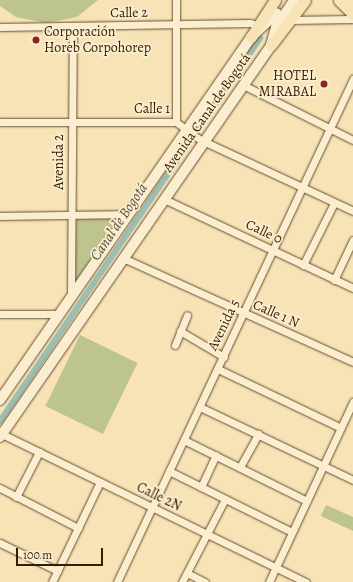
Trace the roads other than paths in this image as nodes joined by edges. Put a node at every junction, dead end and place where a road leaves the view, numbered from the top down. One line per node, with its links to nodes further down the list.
1 (176, 0): 10 (street)
2 (275, 0): 13 (main road)
3 (286, 0): 13 (main road, Avenida Canal de Bogotá)
4 (294, 0): 14 (main road, Avenida Canal de Bogotá)
5 (305, 0): 9 (main road)
6 (339, 0): 7 (main road)
7 (353, 14)
8 (353, 19): 9 (street)
9 (289, 20): 14 (main road)
10 (176, 25): 11 (street, Calle 2); 13 (street, Calle 2); 20 (street)
11 (73, 26): 12 (street, Calle 2); 19 (street, Avenida 2)
12 (0, 27)
13 (256, 32): 22 (main road, Avenida Canal de Bogotá)
14 (272, 42): 16 (main road, Avenida Canal de Bogotá)
15 (353, 79): 17 (street, Avenida 5)
16 (243, 85): 21 (street); 24 (main road, Avenida Canal de Bogotá)
17 (351, 89): 21 (street, Avenida 5)
18 (0, 122): 19 (street, Calle 1)
19 (72, 122): 20 (street, Calle 1); 29 (street, Avenida 2)
20 (176, 122): 22 (street, Calle 1)
21 (330, 128): 23 (street); 25 (street, Avenida 5)
22 (188, 132): 24 (street, Calle 1); 30 (main road, Avenida Canal de Bogotá)
23 (353, 140)
24 (203, 141): 25 (street, Calle 1); 26 (main road, Avenida Canal de Bogotá)
25 (302, 188): 27 (street, Calle 1); 33 (street, Avenida 5)
26 (164, 199): 33 (street, Calle 0); 34 (main road, Avenida Canal de Bogotá)
27 (334, 202): 28 (street, Calle 1); 35 (street)
28 (353, 211)
29 (72, 214): 30 (street); 31 (street); 38 (street, Avenida 2)
30 (129, 214): 38 (main road, Avenida Canal de Bogotá)
31 (0, 216)
32 (353, 240): 36 (street)
33 (273, 250): 35 (street, Calle 0); 41 (street, Avenida 5)
34 (124, 258): 41 (street, Calle 1 N); 53 (main road, Avenida Canal de Bogotá)
35 (303, 265): 36 (street, Calle 0)
36 (334, 280): 37 (street, Calle 0)
37 (353, 288)
38 (71, 297): 40 (main road, Avenida Canal de Bogotá)
39 (0, 314): 40 (street)
40 (59, 314): 48 (main road, Avenida Canal de Bogotá)
41 (245, 314): 45 (street, Avenida 5); 46 (street, Calle 1 N)
42 (187, 315): 43 (street)
43 (180, 331): 44 (street); 45 (street)
44 (174, 345)
45 (224, 357): 47 (street, Avenida 5)
46 (353, 362)
47 (218, 369): 50 (street, Avenida 5); 51 (street)
48 (0, 400)
49 (353, 402): 51 (street)
50 (200, 407): 52 (street); 54 (street, Avenida 5)
51 (341, 428): 57 (street)
52 (258, 434): 57 (street); 58 (street)
53 (1, 435): 55 (street, Calle 2N)
54 (184, 440): 56 (street); 59 (street, Avenida 5)
55 (39, 452): 61 (street, Calle 2N); 64 (street)
56 (216, 455): 58 (street); 62 (street)
57 (323, 466): 60 (street); 66 (street)
58 (240, 467): 66 (street)
59 (169, 471): 62 (street); 67 (street, Avenida 5)
60 (353, 480)
61 (100, 482): 67 (street, Calle 2N); 68 (street)
62 (201, 487): 65 (street)
63 (0, 488): 64 (street)
64 (16, 497): 68 (street)
65 (225, 499): 69 (street); 70 (street)
66 (307, 501): 69 (street)
67 (152, 508): 70 (street, Calle 2N); 76 (street, Avenida 5)
68 (78, 528): 73 (street)
69 (292, 532): 72 (street)
70 (207, 534): 72 (street, Calle 2N); 74 (street)
71 (0, 544): 73 (street)
72 (276, 568): 79 (street); 80 (street, Calle 2N)
73 (58, 571): 75 (street)
74 (187, 573): 77 (street); 78 (street)
75 (52, 582)
76 (117, 582)
77 (182, 582)
78 (205, 582)
79 (269, 582)
80 (306, 582)

